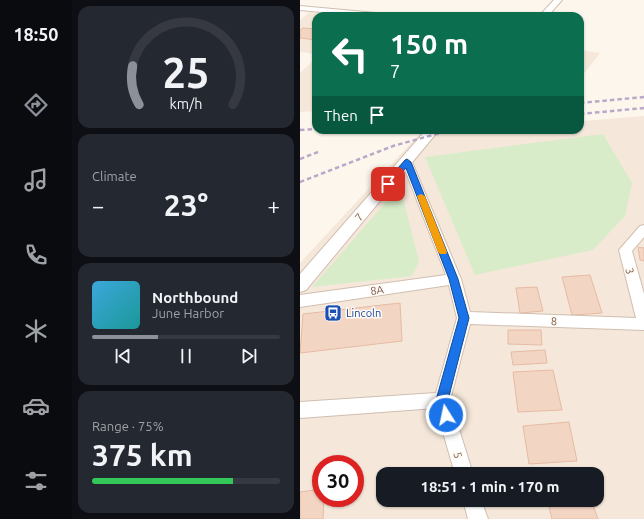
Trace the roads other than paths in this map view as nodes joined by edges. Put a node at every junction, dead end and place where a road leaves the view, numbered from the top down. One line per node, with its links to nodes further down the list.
1 (558, 0): 4 (street)
2 (300, 8): 3 (street)
3 (344, 12)
4 (547, 12)
5 (429, 134): 6 (street, 7)
6 (407, 162): 8 (street); 9 (street, 7)
7 (644, 229): 12 (street, 3)
8 (454, 279): 10 (street, 8A); 11 (street)
9 (300, 285)
10 (300, 301)
11 (464, 318): 13 (street, 8); 14 (street)
12 (644, 320)
13 (644, 324)
14 (442, 400): 15 (street); 16 (street, 5)
15 (300, 410)
16 (462, 467)
17 (474, 507): 18 (street)
18 (478, 519)

